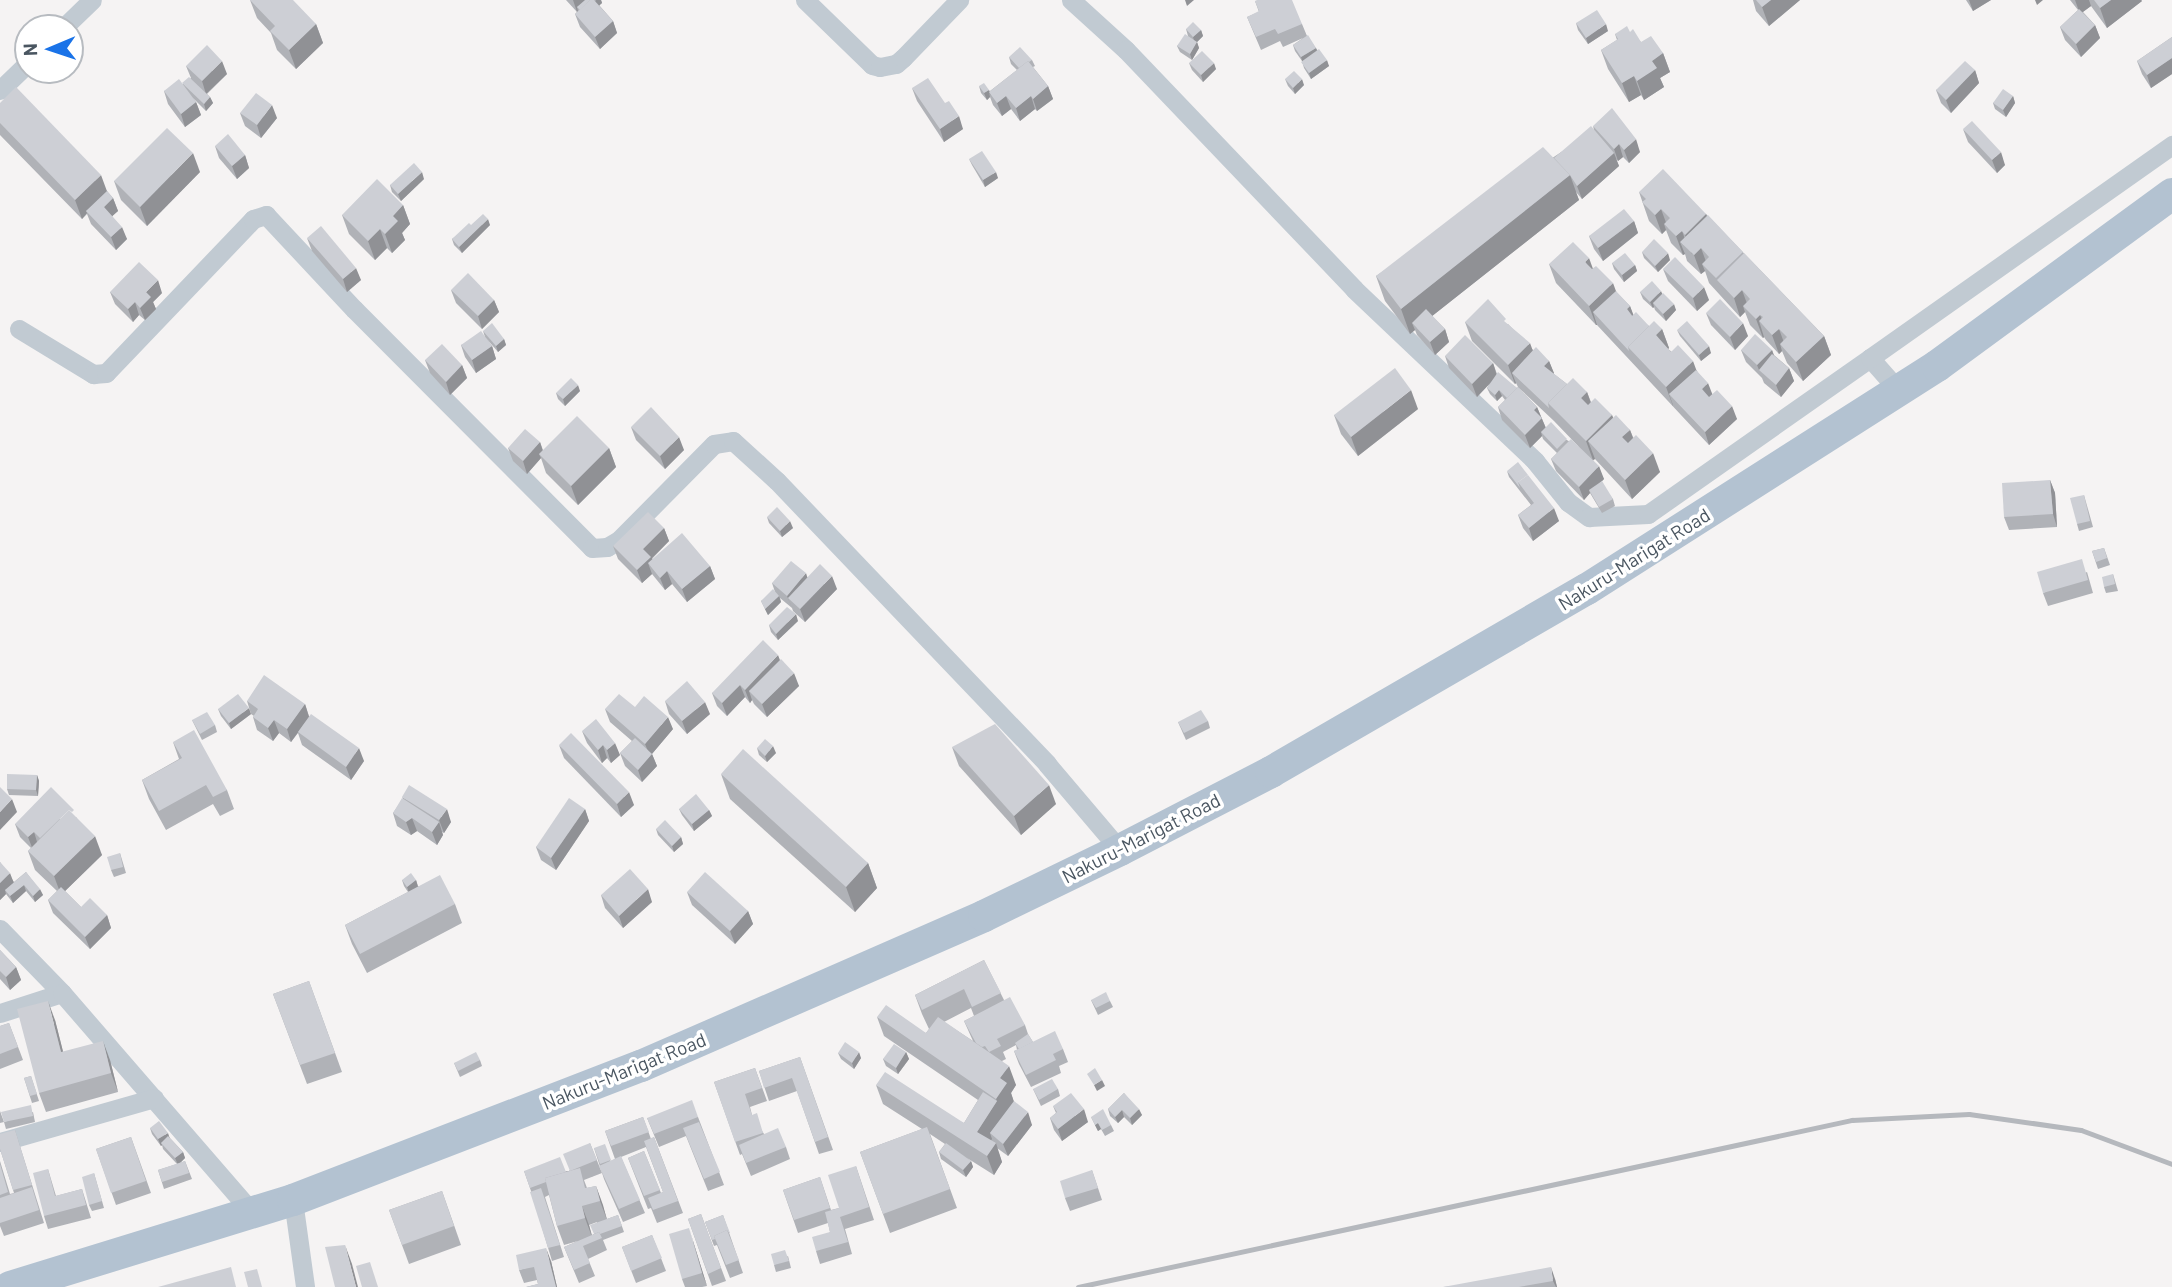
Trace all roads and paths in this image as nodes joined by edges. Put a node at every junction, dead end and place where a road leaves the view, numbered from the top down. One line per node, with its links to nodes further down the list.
1 (92, 0): 5 (street)
2 (806, 0): 3 (street)
3 (959, 0)
4 (1071, 0): 11 (street)
5 (78, 14)
6 (14, 76): 7 (street)
7 (0, 90)
8 (2172, 145): 11 (street)
9 (2172, 194): 12 (main road, Nakuru-Marigat Road)
10 (19, 329): 13 (street)
11 (1870, 358): 12 (street)
12 (1899, 391): 13 (main road, Nakuru-Marigat Road)
13 (1120, 850): 19 (main road, Nakuru-Marigat Road)
14 (0, 929): 15 (street)
15 (62, 993): 16 (street); 17 (street)
16 (0, 1013)
17 (154, 1098): 18 (street); 20 (street)
18 (0, 1142)
19 (293, 1199): 20 (main road, Nakuru-Marigat Road); 22 (street)
20 (252, 1212): 21 (main road, Nakuru-Marigat Road)
21 (10, 1287)
22 (305, 1287)

